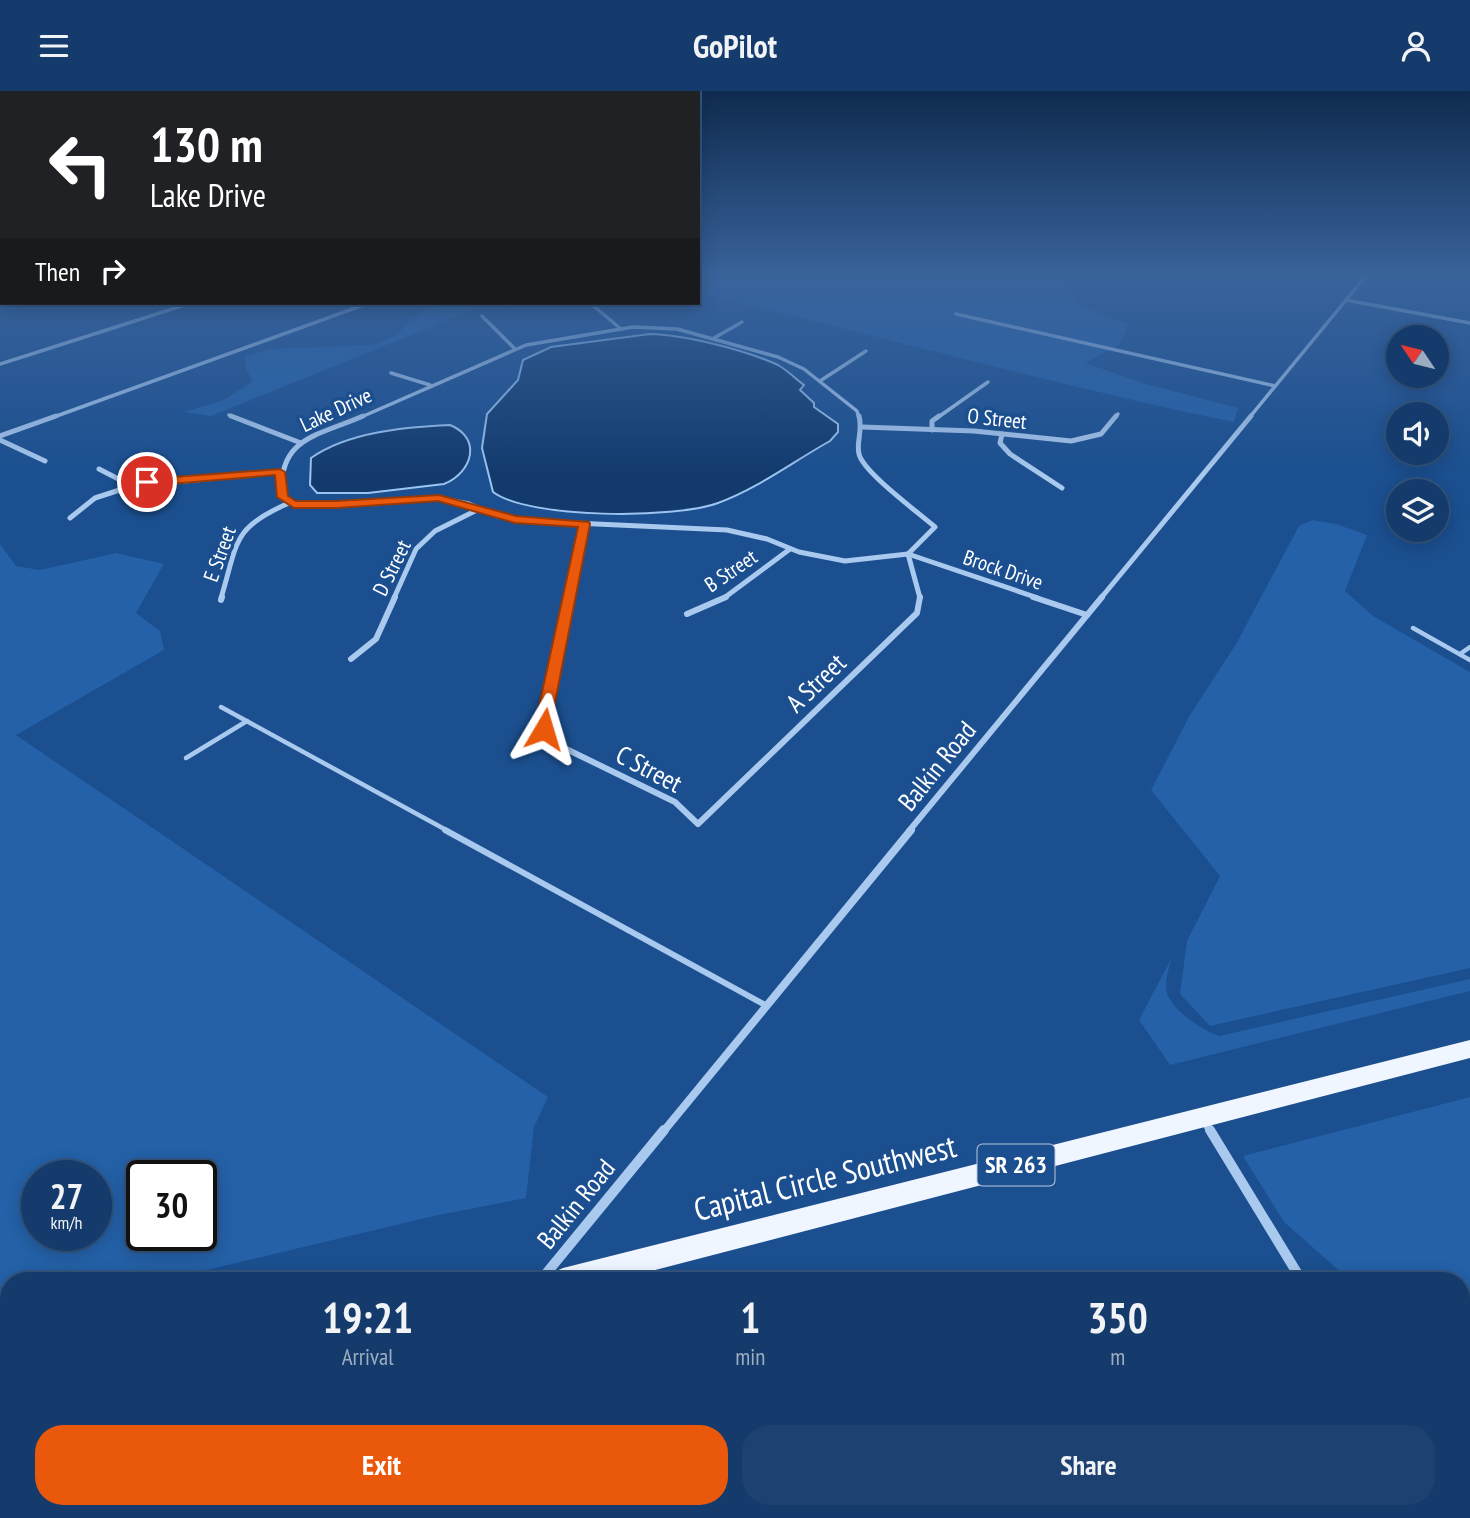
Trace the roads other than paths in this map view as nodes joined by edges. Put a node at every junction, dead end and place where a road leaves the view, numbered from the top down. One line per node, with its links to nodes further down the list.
1 (64, 344): 10 (street)
2 (258, 344): 21 (street)
3 (510, 344): 8 (street)
4 (539, 344): 8 (street, Lake Drive)
5 (733, 344): 12 (street, Lake Drive)
6 (1087, 344): 15 (street)
7 (1310, 344): 15 (street, Balkin Road)
8 (514, 348): 14 (street, Lake Drive)
9 (866, 351): 12 (street)
10 (0, 364)
11 (391, 373): 14 (street)
12 (820, 381): 18 (street, Lake Drive)
13 (988, 382): 19 (street)
14 (430, 385): 22 (street, Lake Drive)
15 (1275, 386): 36 (street, Balkin Road)
16 (1118, 414): 20 (street, O Street)
17 (229, 415): 22 (street)
18 (862, 427): 19 (street, O Street); 33 (street)
19 (932, 430): 20 (street, O Street)
20 (1002, 434): 27 (street)
21 (0, 438): 23 (street)
22 (301, 443): 25 (street, Lake Drive)
23 (45, 461)
24 (99, 469): 26 (street)
25 (280, 472): 26 (street); 28 (street)
26 (132, 485): 30 (street)
27 (1062, 488)
28 (289, 503): 29 (street); 34 (street, E Street)
29 (480, 509): 31 (street); 40 (street, D Street)
30 (71, 518)
31 (584, 524): 32 (street); 45 (street, C Street)
32 (790, 549): 33 (street); 35 (street, B Street)
33 (908, 554): 36 (street, Brock Drive); 45 (street, A Street)
34 (220, 600)
35 (687, 614)
36 (1087, 615): 46 (street, Balkin Road)
37 (1413, 628): 39 (lane)
38 (1470, 647): 39 (lane)
39 (1460, 654): 41 (lane)
40 (351, 659)
41 (1470, 660)
42 (221, 707): 43 (lane)
43 (247, 721): 44 (lane); 46 (lane)
44 (186, 758)
45 (698, 824)
46 (767, 1006): 49 (street, Balkin Road)
47 (1470, 1049): 48 (main road, Capital Circle Southwest / SR 263)
48 (1202, 1118): 50 (main road, Capital Circle Southwest / SR 263); 51 (street)
49 (547, 1272)
50 (598, 1272)
51 (1296, 1272)

